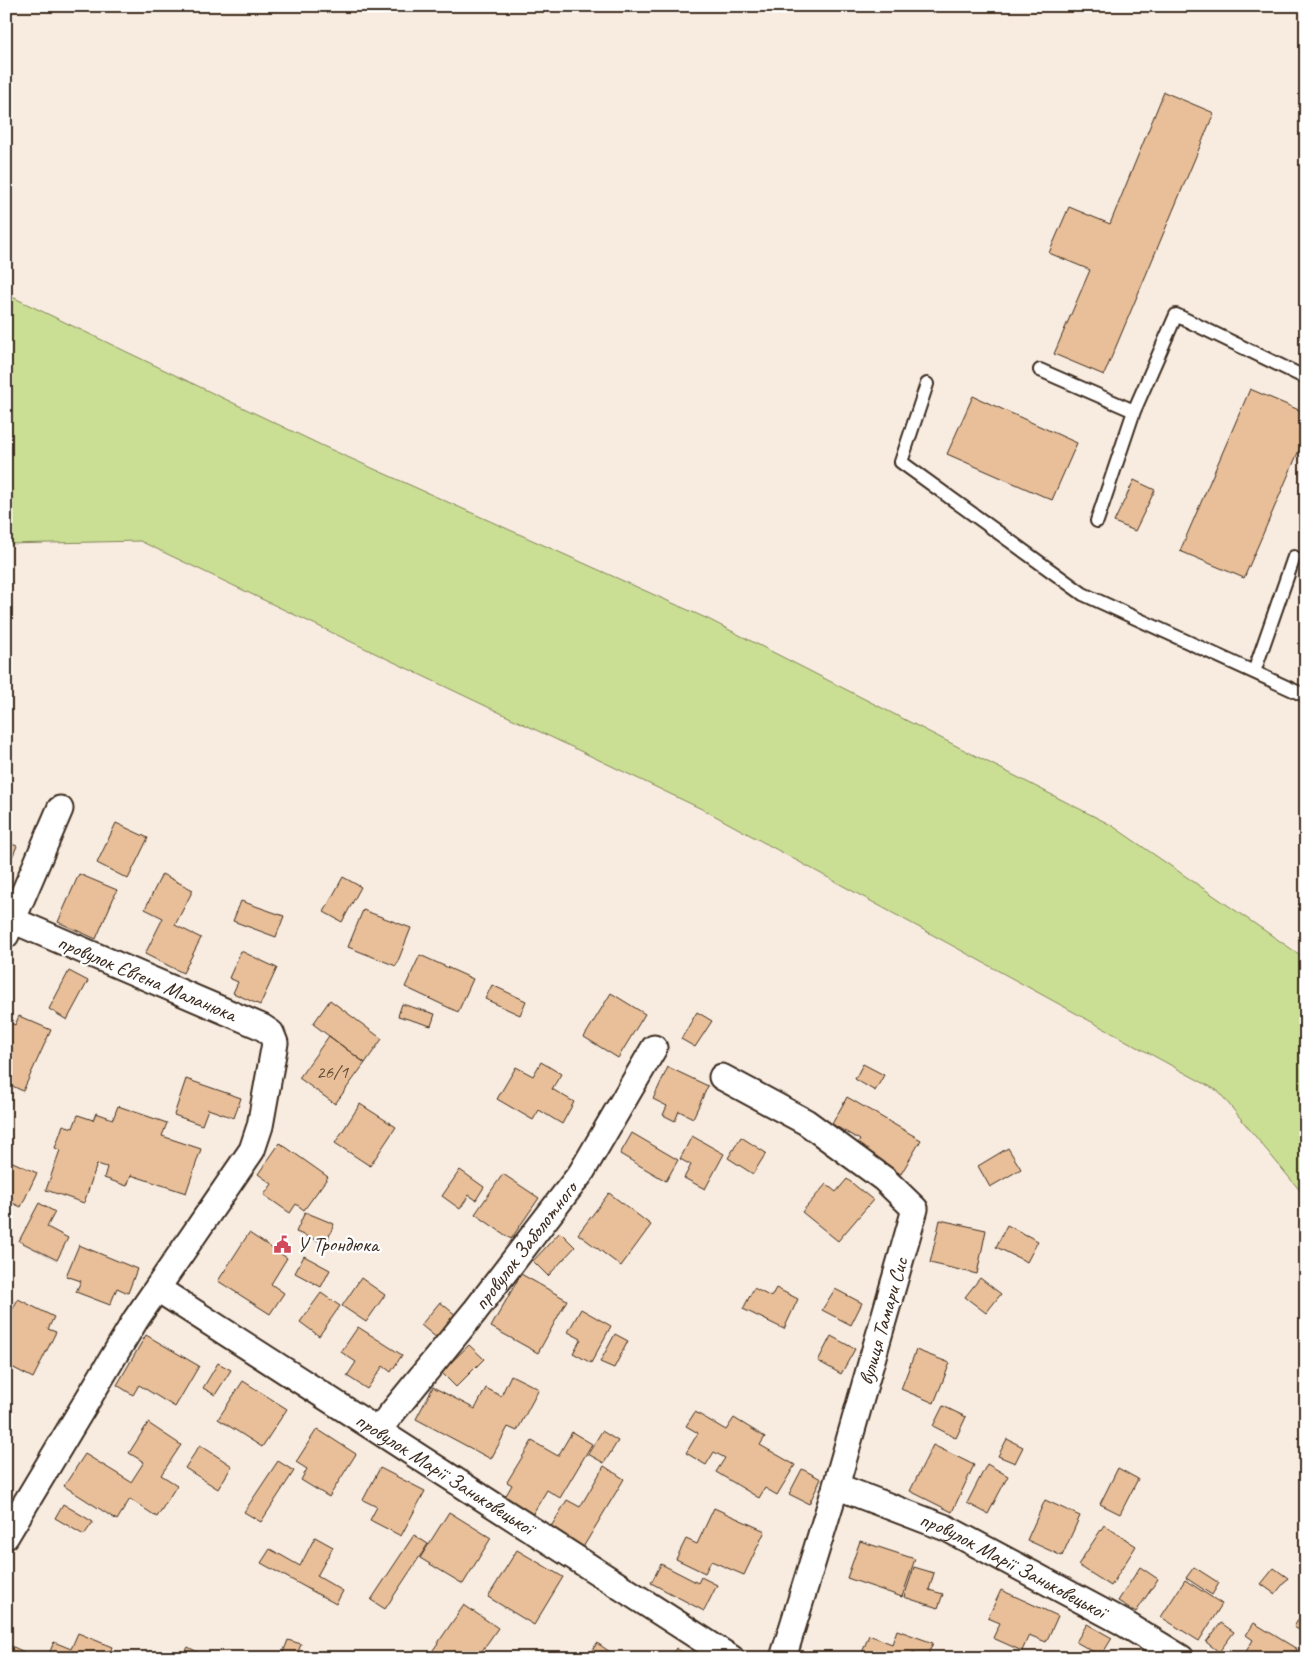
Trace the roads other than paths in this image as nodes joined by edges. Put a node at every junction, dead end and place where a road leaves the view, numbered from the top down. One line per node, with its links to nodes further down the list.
1 (1040, 370): 4 (lane)
2 (1306, 378): 4 (lane)
3 (927, 384): 7 (lane)
4 (1134, 411): 5 (lane)
5 (1097, 521)
6 (1294, 557): 7 (lane)
7 (1254, 672): 8 (lane)
8 (1306, 696)
9 (60, 809): 10 (street, провулок Євгена Маланюка)
10 (8, 924): 13 (street, провулок Євгена Маланюка)
11 (654, 1048): 14 (street, провулок Заболотного)
12 (722, 1077): 15 (street, вулиця Тамари Сис)
13 (158, 1289): 14 (street, провулок Марії Заньковецької); 16 (street)
14 (378, 1430): 17 (street, провулок Марії Заньковецької)
15 (836, 1486): 18 (street, вулиця Тамари Сис); 19 (street, провулок Марії Заньковецької)
16 (6, 1536)
17 (732, 1658)
18 (783, 1658)
19 (1181, 1658)

